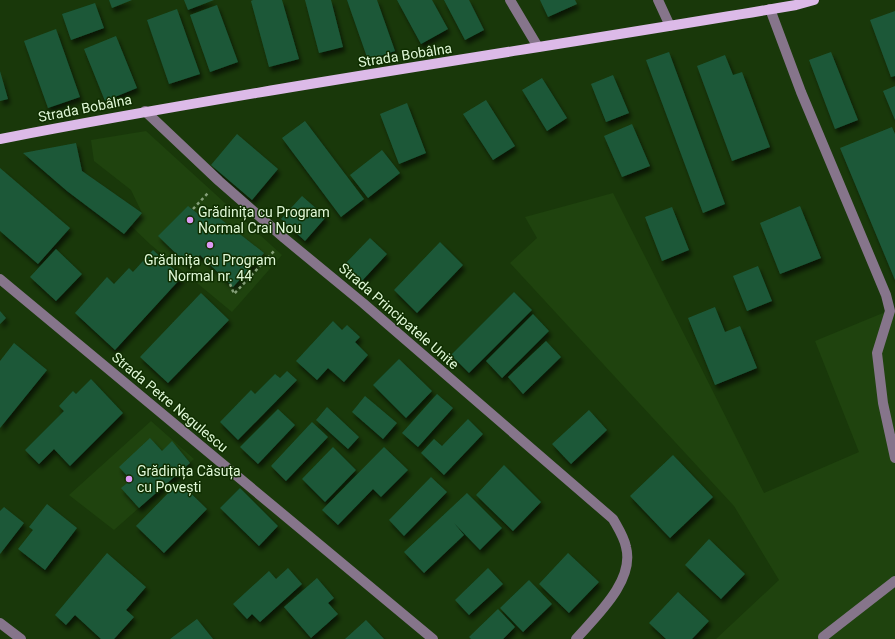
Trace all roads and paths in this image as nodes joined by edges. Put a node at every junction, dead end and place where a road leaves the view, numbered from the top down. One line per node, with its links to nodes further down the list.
1 (510, 0): 6 (street)
2 (658, 0): 5 (street)
3 (814, 0): 4 (main road, Strada Bobâlna)
4 (770, 9): 5 (main road, Strada Bobâlna); 12 (street)
5 (670, 26): 6 (main road, Strada Bobâlna)
6 (538, 47): 7 (main road, Strada Bobâlna)
7 (145, 111): 8 (main road, Strada Bobâlna); 9 (street, Strada Principatele Unite)
8 (0, 138)
9 (284, 238): 11 (path); 18 (street, Strada Principatele Unite)
10 (0, 279): 17 (street, Strada Petre Negulescu)
11 (230, 284)
12 (895, 458)
13 (895, 581): 15 (street)
14 (0, 623): 16 (street)
15 (823, 637)
16 (20, 639)
17 (433, 639)
18 (576, 639)

